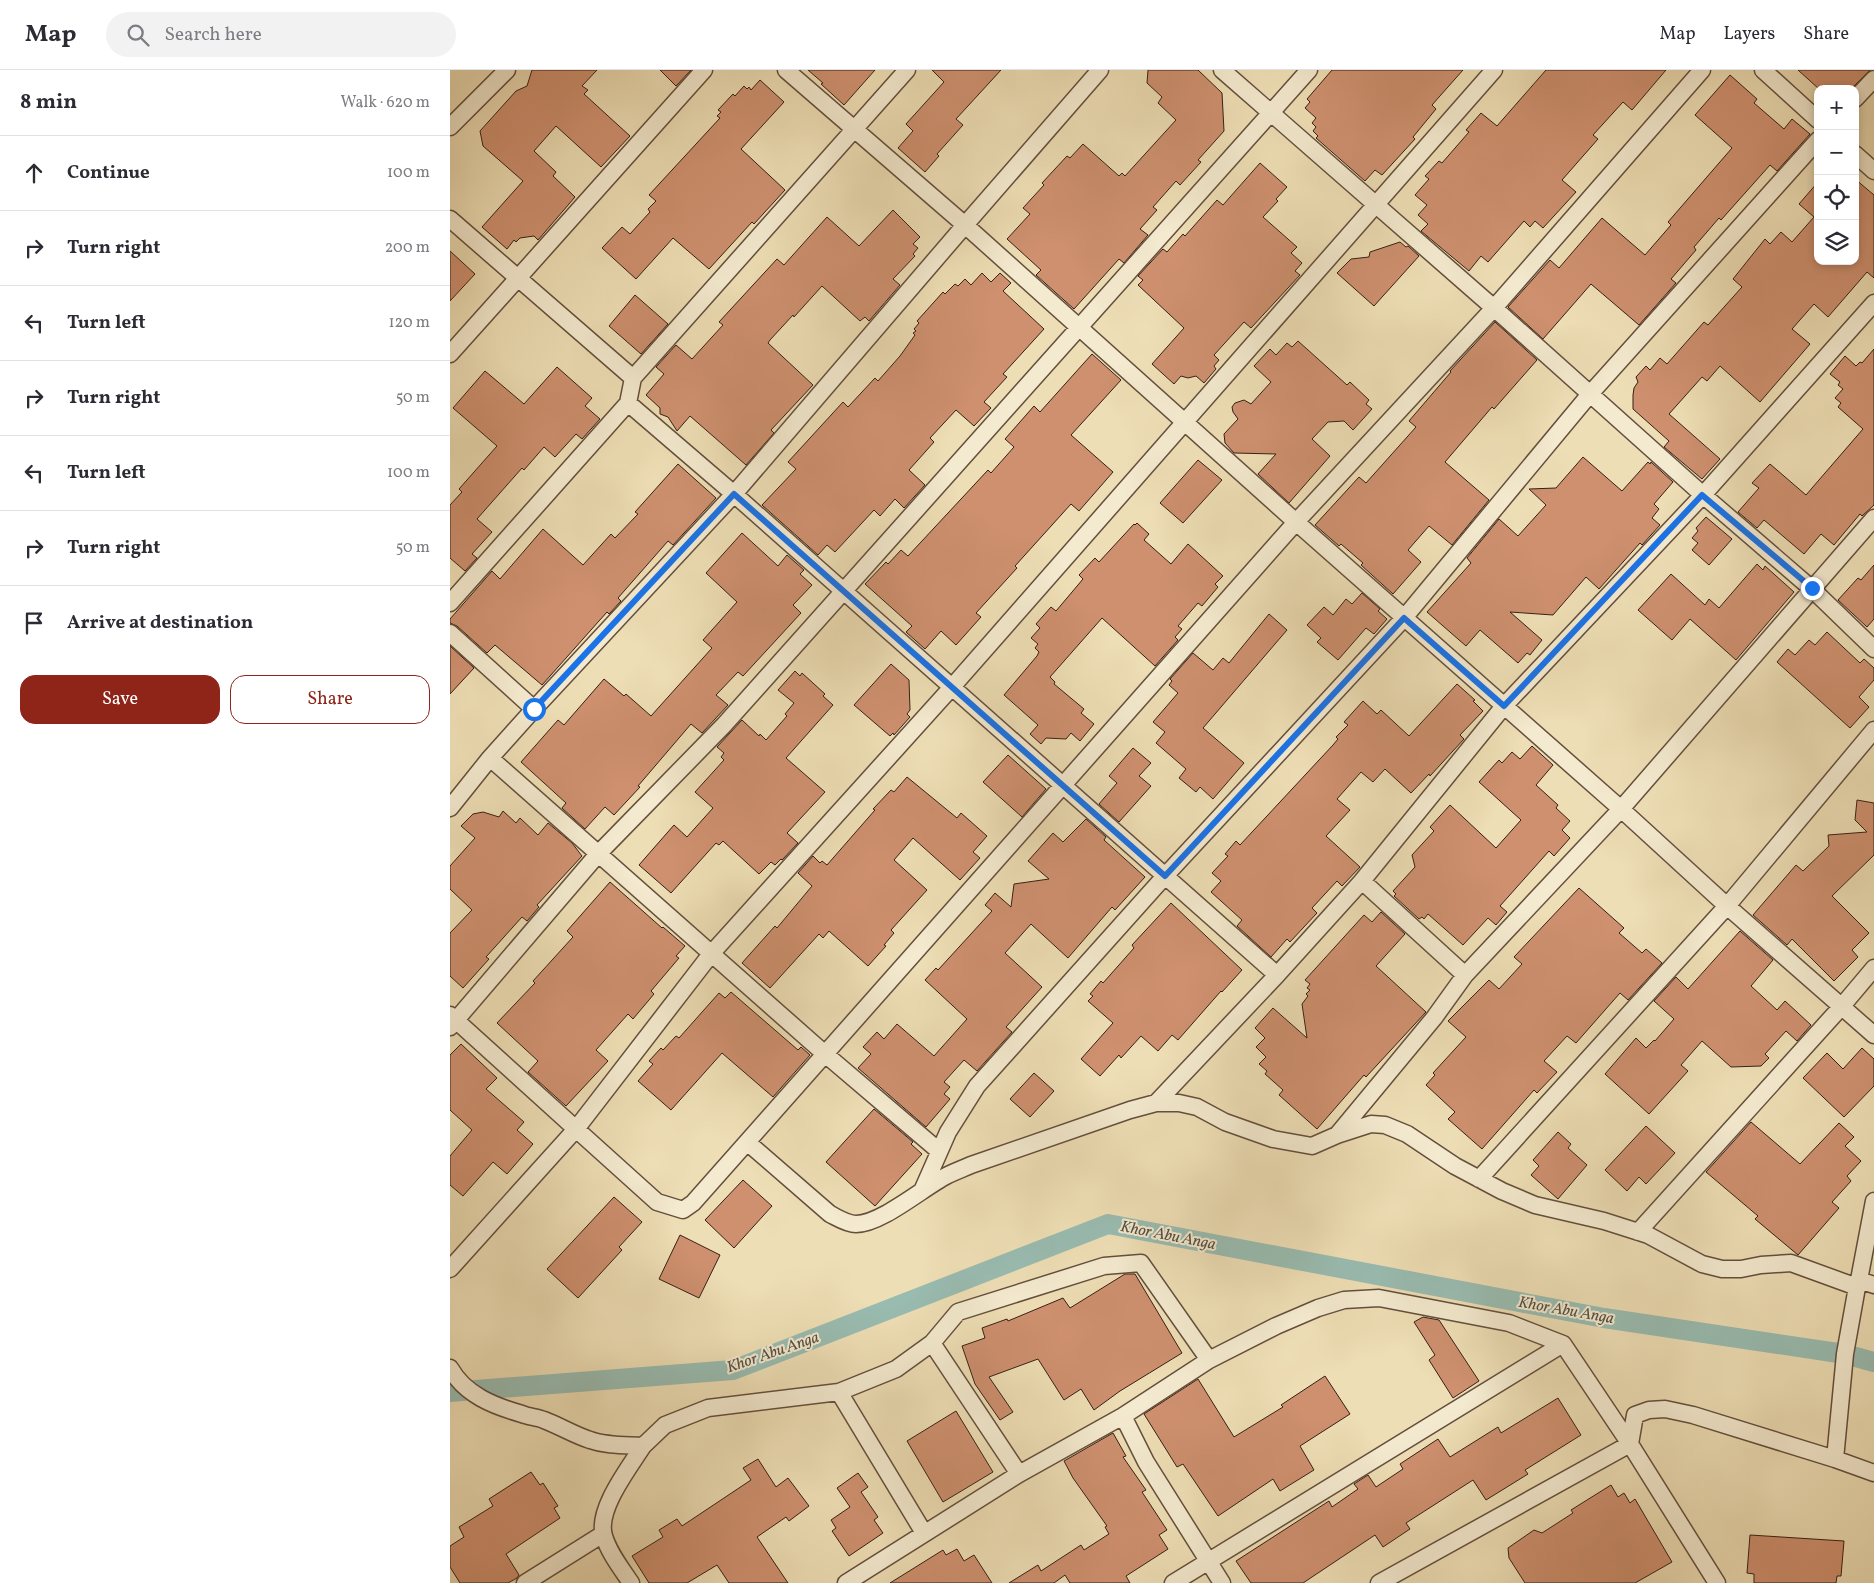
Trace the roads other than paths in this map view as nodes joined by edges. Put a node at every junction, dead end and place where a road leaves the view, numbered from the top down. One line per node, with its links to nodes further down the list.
1 (507, 70): 15 (street)
2 (704, 70): 23 (street)
3 (786, 70): 16 (street)
4 (907, 70): 16 (street)
5 (1100, 70): 22 (street)
6 (1222, 70): 13 (street)
7 (1309, 70): 13 (street)
8 (1494, 70): 20 (street)
9 (1702, 70): 25 (street)
10 (1763, 70): 14 (street)
11 (1874, 79): 12 (street)
12 (1859, 95)
13 (1271, 114): 20 (street); 26 (street)
14 (1814, 116)
15 (450, 127)
16 (854, 129): 22 (street); 28 (street)
17 (1814, 144): 29 (street)
18 (1859, 158): 19 (street)
19 (1874, 171)
20 (1375, 205): 25 (street); 31 (street)
21 (450, 219): 23 (street)
22 (965, 225): 26 (street); 32 (street)
23 (518, 279): 27 (street); 28 (street)
24 (1874, 303): 33 (street)
25 (1494, 308): 29 (street); 35 (street)
26 (1078, 327): 31 (street); 37 (street)
27 (450, 354)
28 (632, 378): 30 (street)
29 (1590, 394): 33 (street); 39 (street)
30 (628, 403): 32 (street); 38 (street)
31 (1184, 422): 35 (street); 42 (street)
32 (734, 494): 37 (street); 44 (street)
33 (1702, 495): 36 (street); 43 (street)
34 (1874, 518): 36 (street)
35 (1296, 522): 39 (street); 47 (street)
36 (1812, 588): 41 (street); 49 (street)
37 (844, 591): 42 (street); 50 (street)
38 (450, 603)
39 (1404, 618): 43 (street); 51 (street)
40 (450, 633): 44 (street)
41 (1874, 649)
42 (952, 687): 47 (street); 54 (street)
43 (1504, 706): 49 (street); 52 (street)
44 (534, 709): 46 (street)
45 (1874, 730): 53 (street)
46 (490, 758): 48 (street); 50 (street)
47 (1063, 786): 51 (street); 61 (street)
48 (450, 808)
49 (1622, 809): 53 (street); 57 (street)
50 (598, 854): 54 (street); 59 (street)
51 (1165, 876): 56 (street); 66 (street)
52 (1362, 881): 56 (street); 57 (street)
53 (1727, 906): 58 (street); 67 (street)
54 (710, 954): 61 (street); 63 (street)
55 (1874, 968): 58 (street)
56 (1277, 975): 62 (street)
57 (1465, 975): 64 (street)
58 (1842, 1006): 60 (street); 70 (street)
59 (452, 1020): 63 (street)
60 (1874, 1035)
61 (825, 1054): 65 (street); 66 (street)
62 (1156, 1103): 64 (street); 68 (street)
63 (576, 1129): 65 (street); 71 (street)
64 (1337, 1135): 67 (street)
65 (747, 1142): 68 (street)
66 (939, 1151): 68 (street)
67 (1479, 1179): 70 (street)
68 (922, 1191)
69 (1874, 1201): 72 (street)
70 (1638, 1232): 72 (street)
71 (450, 1269)
72 (1864, 1284): 81 (street)
73 (932, 1343): 75 (street); 77 (street); 83 (street)
74 (1563, 1344): 75 (street); 79 (street); 86 (street)
75 (1209, 1360): 78 (street)
76 (450, 1368): 80 (street)
77 (840, 1392): 80 (street); 84 (street)
78 (1123, 1416): 83 (street); 86 (street)
79 (1630, 1444): 81 (street); 87 (street); 93 (street)
80 (643, 1446): 85 (street)
81 (1835, 1459): 82 (street)
82 (1874, 1473)
83 (1019, 1474): 84 (street)
84 (924, 1533): 90 (street)
85 (603, 1534): 88 (street); 89 (street)
86 (1207, 1561): 91 (street); 92 (street)
87 (1715, 1582)
88 (525, 1583)
89 (631, 1583)
90 (846, 1583)
91 (1173, 1583)
92 (1222, 1583)
93 (1379, 1583)

